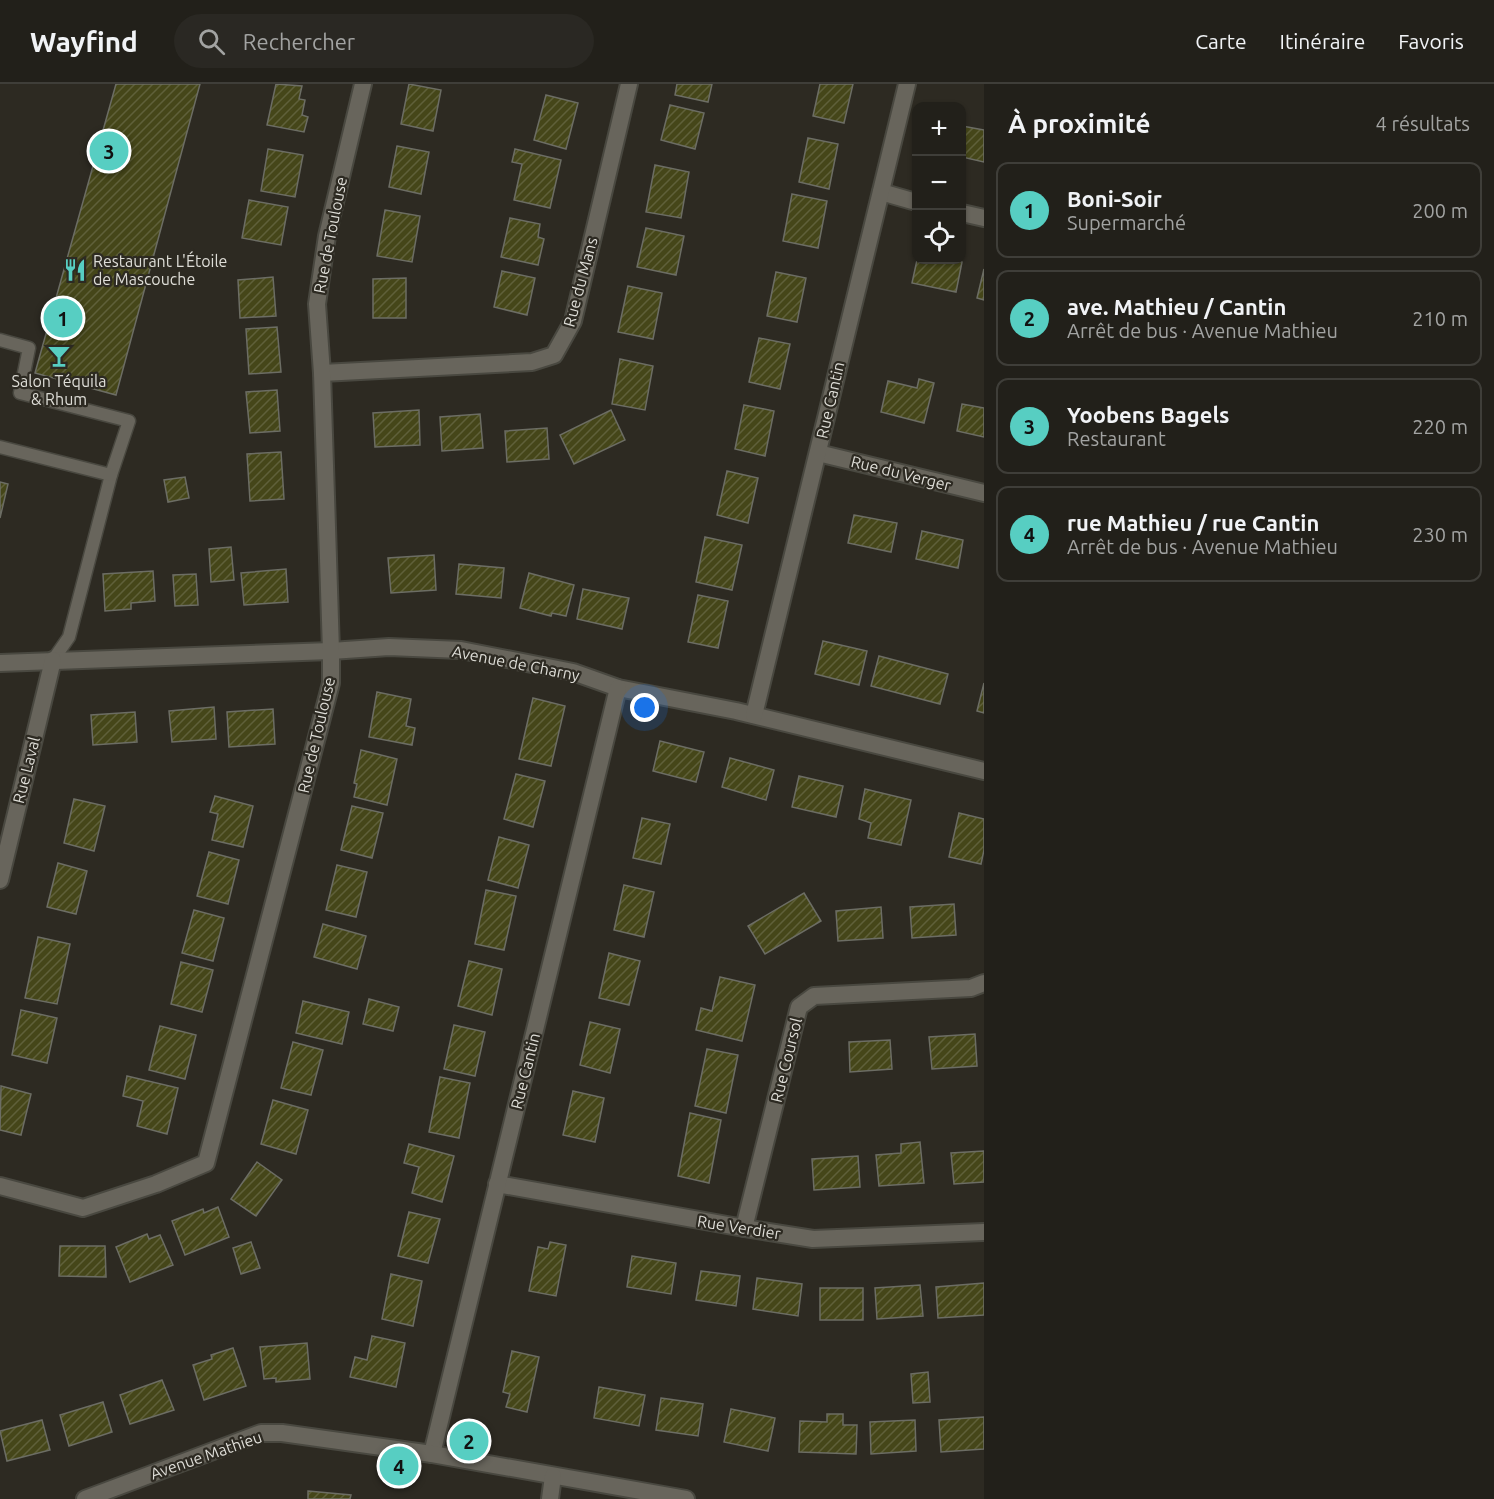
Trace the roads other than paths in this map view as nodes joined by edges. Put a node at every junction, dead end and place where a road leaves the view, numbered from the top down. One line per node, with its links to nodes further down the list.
1 (363, 84): 9 (street, Rue de Toulouse)
2 (629, 84): 9 (street, Rue du Mans)
3 (907, 84): 4 (street, Rue Cantin)
4 (881, 192): 5 (street); 11 (street, Rue Cantin)
5 (912, 201)
6 (966, 214): 7 (street)
7 (984, 218)
8 (0, 340): 12 (lane)
9 (322, 373): 14 (street, Rue de Toulouse)
10 (0, 447): 12 (lane)
11 (818, 453): 13 (street, Rue du Verger); 18 (street, Rue Cantin)
12 (111, 475): 15 (lane)
13 (984, 493)
14 (331, 651): 15 (street, Avenue de Charny); 17 (street, Avenue de Charny); 23 (street, Rue de Toulouse)
15 (52, 660): 16 (street, Avenue de Charny); 20 (street, Rue Laval)
16 (0, 663)
17 (618, 688): 18 (street, Avenue de Charny); 22 (street, Rue Cantin)
18 (754, 716): 19 (street, Avenue de Charny)
19 (984, 771)
20 (0, 880)
21 (984, 983): 24 (street, Rue Coursol)
22 (497, 1184): 24 (street, Rue Verdier); 26 (street, Rue Cantin)
23 (0, 1186)
24 (744, 1228): 25 (street, Rue Verdier)
25 (984, 1232)
26 (432, 1454): 27 (street, Avenue Mathieu); 28 (street, Avenue Mathieu)
27 (553, 1476): 29 (street); 30 (street, Avenue Mathieu)
28 (85, 1499)
29 (550, 1499)
30 (686, 1499)

